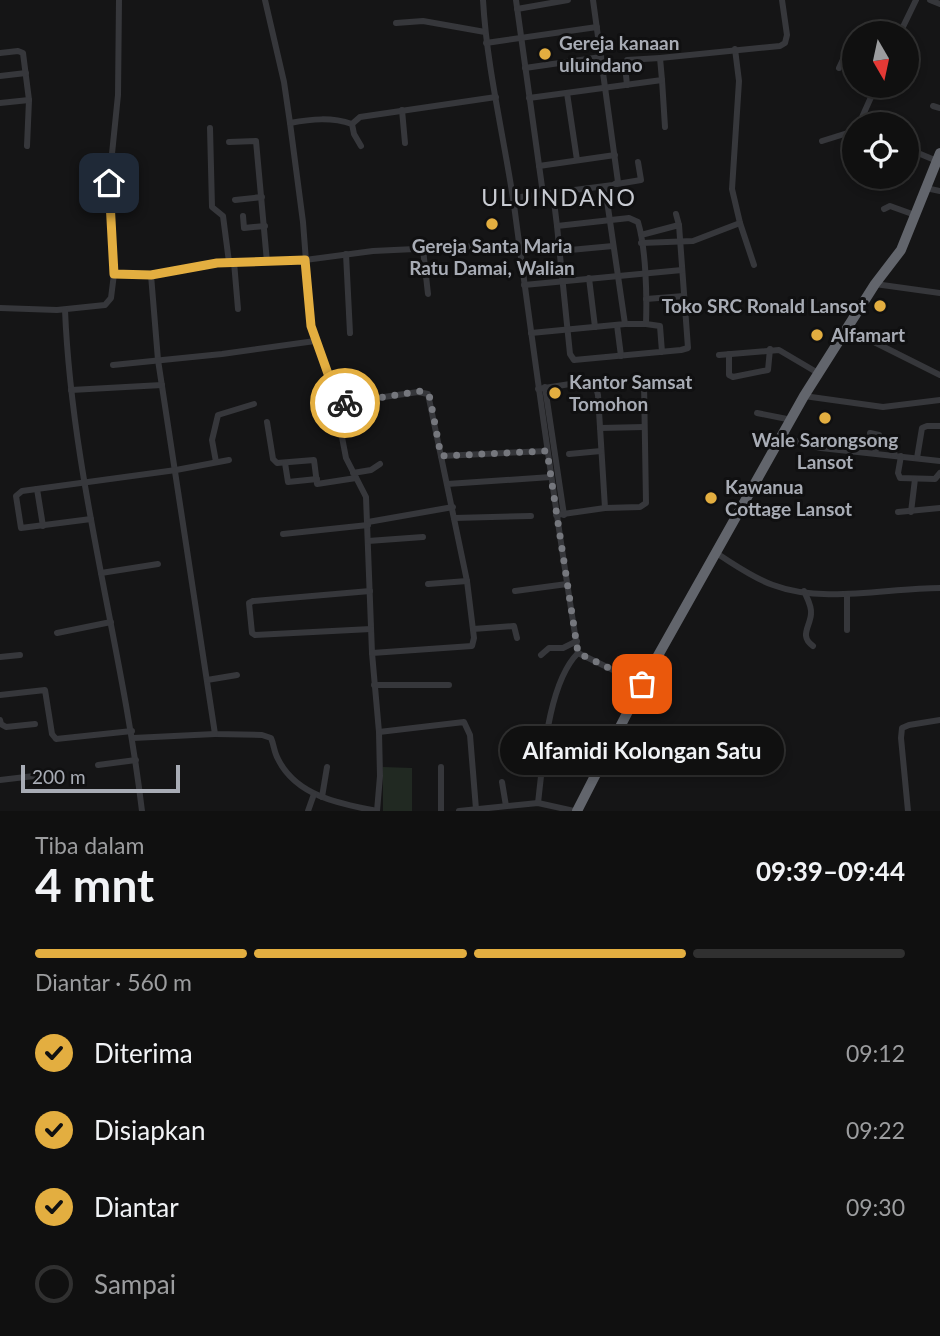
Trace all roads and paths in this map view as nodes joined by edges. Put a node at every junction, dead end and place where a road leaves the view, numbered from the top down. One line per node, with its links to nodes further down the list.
1 (119, 0): 85 (street)
2 (265, 0): 37 (street)
3 (483, 0): 16 (street)
4 (516, 0): 12 (street)
5 (569, 0): 10 (street)
6 (593, 0): 15 (street)
7 (782, 0): 19 (street)
8 (916, 0): 13 (street)
9 (930, 0): 11 (street)
10 (555, 1): 12 (street)
11 (940, 4)
12 (517, 9): 17 (street)
13 (906, 21)
14 (396, 23): 16 (street)
15 (597, 27): 17 (street); 21 (street)
16 (485, 32): 18 (street)
17 (521, 38): 18 (street); 24 (street)
18 (486, 43): 32 (street)
19 (735, 49): 22 (street); 67 (street)
20 (0, 53): 26 (street)
21 (601, 57): 24 (street); 30 (street)
22 (660, 58): 28 (street); 29 (street)
23 (842, 62): 25 (street)
24 (525, 68): 33 (street)
25 (839, 68)
26 (26, 73): 27 (street); 34 (street)
27 (0, 76)
28 (662, 80): 29 (street); 39 (street)
29 (627, 85): 30 (street)
30 (606, 88): 31 (street); 48 (street)
31 (568, 93): 33 (street); 50 (street)
32 (496, 97): 36 (street); 60 (street)
33 (529, 98): 52 (street)
34 (29, 100): 35 (street); 45 (street)
35 (0, 103)
36 (402, 110): 38 (street); 44 (street)
37 (290, 122): 38 (street); 79 (street)
38 (352, 124): 46 (street)
39 (665, 127)
40 (210, 128): 80 (street)
41 (842, 135): 42 (street)
42 (822, 141)
43 (229, 142): 59 (street)
44 (405, 143)
45 (27, 146)
46 (361, 146)
47 (919, 152): 49 (street)
48 (615, 155): 50 (street); 53 (street)
49 (939, 158): 55 (highway)
50 (577, 160): 52 (street)
51 (638, 162): 53 (street)
52 (539, 166): 58 (street)
53 (617, 184): 54 (street)
54 (605, 187): 57 (street); 66 (street)
55 (926, 188): 56 (street); 64 (highway)
56 (940, 191)
57 (553, 193): 58 (street); 70 (street)
58 (543, 194): 60 (street)
59 (262, 198): 61 (street); 69 (street)
60 (513, 198): 74 (street)
61 (235, 200)
62 (884, 209): 64 (street)
63 (676, 214): 68 (street)
64 (915, 215): 90 (highway)
65 (243, 216): 69 (street)
66 (610, 221): 70 (street); 71 (street); 75 (street)
67 (740, 223): 72 (street); 82 (street)
68 (679, 225): 71 (street); 72 (street)
69 (265, 226): 81 (street)
70 (557, 226): 77 (street)
71 (640, 235): 73 (street)
72 (681, 241): 73 (street); 83 (street)
73 (641, 243): 84 (street)
74 (519, 244): 76 (street); 91 (street)
75 (613, 246): 77 (street); 87 (street)
76 (423, 249): 78 (street); 93 (street)
77 (559, 251): 89 (street)
78 (346, 254): 79 (street); 104 (street)
79 (305, 260): 81 (street); 106 (street)
80 (231, 262): 81 (street); 86 (street); 97 (street)
81 (267, 262)
82 (754, 265)
83 (682, 270): 84 (street); 94 (street)
84 (643, 272): 87 (street); 95 (street)
85 (114, 274): 86 (street); 98 (street)
86 (151, 275): 112 (street)
87 (617, 276): 88 (street); 100 (street)
88 (589, 278): 89 (street); 101 (street)
89 (562, 281): 91 (street); 103 (street)
90 (875, 284): 92 (street); 102 (highway)
91 (524, 285): 105 (street)
92 (940, 293)
93 (428, 294)
94 (684, 296): 95 (street); 108 (street)
95 (646, 299): 99 (street)
96 (0, 308): 98 (street)
97 (238, 309)
98 (65, 310): 119 (street)
99 (646, 324): 100 (street); 108 (street)
100 (621, 325): 101 (street); 111 (street)
101 (595, 327): 103 (street)
102 (846, 328): 114 (highway); 115 (street)
103 (568, 329): 105 (street); 111 (street)
104 (350, 332)
105 (531, 333): 118 (street)
106 (315, 341): 112 (street); 123 (street)
107 (770, 349): 109 (street); 109 (street); 114 (street)
108 (662, 352): 111 (street)
109 (729, 354): 110 (street)
110 (719, 355)
111 (621, 356)
112 (158, 360): 113 (street); 117 (street)
113 (113, 365)
114 (818, 373): 120 (highway)
115 (940, 375)
116 (643, 383): 128 (street)
117 (162, 386): 119 (street); 145 (street)
118 (542, 388): 129 (street); 133 (street); 159 (street)
119 (71, 390): 151 (street)
120 (804, 396): 121 (street); 125 (highway)
121 (940, 400)
122 (254, 404): 142 (street)
123 (336, 404): 138 (street); 147 (street)
124 (757, 413): 125 (street)
125 (792, 420): 130 (highway)
126 (267, 422): 143 (street)
127 (940, 426): 139 (street)
128 (644, 427): 129 (street); 155 (street)
129 (600, 428): 134 (street)
130 (784, 433): 135 (street); 168 (highway)
131 (870, 433): 135 (street)
132 (896, 438): 137 (street)
133 (547, 451): 138 (street); 148 (street)
134 (601, 451): 136 (street); 155 (street)
135 (875, 453): 137 (street)
136 (569, 454)
137 (897, 455): 139 (street); 150 (street)
138 (441, 456): 152 (street)
139 (917, 458): 141 (street)
140 (229, 460): 142 (street)
141 (940, 461)
142 (216, 462): 145 (street)
143 (285, 463): 149 (street); 149 (street)
144 (380, 464): 147 (street)
145 (176, 470): 151 (street); 193 (street)
146 (940, 473): 150 (street)
147 (354, 475): 149 (street); 163 (street)
148 (551, 477): 152 (street); 159 (street)
149 (317, 479)
150 (915, 479): 158 (street)
151 (84, 482): 153 (street); 162 (street)
152 (447, 484): 154 (street)
153 (37, 489): 164 (street); 164 (street)
154 (453, 507): 161 (street); 163 (street)
155 (605, 508): 159 (street)
156 (940, 508): 158 (street)
157 (898, 512): 158 (street)
158 (911, 512)
159 (560, 515): 172 (street)
160 (531, 516): 161 (street)
161 (454, 518): 171 (street)
162 (91, 519): 164 (street); 170 (street)
163 (368, 524): 165 (street); 167 (street)
164 (43, 526)
165 (283, 534)
166 (423, 537): 167 (street)
167 (368, 541): 177 (street)
168 (716, 553): 176 (street); 194 (highway)
169 (158, 564): 170 (street)
170 (101, 573): 179 (street)
171 (467, 580): 173 (street); 181 (street)
172 (567, 583): 175 (street); 185 (street)
173 (428, 584)
174 (940, 588): 178 (street)
175 (515, 591)
176 (804, 591): 178 (street); 186 (street)
177 (370, 592): 180 (street); 180 (street)
178 (847, 594): 182 (street)
179 (111, 622): 183 (street); 204 (street)
180 (372, 629): 187 (street)
181 (473, 629): 184 (street); 187 (street)
182 (847, 630)
183 (57, 633)
184 (517, 638)
185 (576, 641): 188 (street); 190 (street)
186 (813, 646)
187 (372, 653): 195 (street)
188 (578, 653): 194 (street); 217 (street)
189 (20, 655): 191 (street)
190 (541, 655)
191 (0, 657)
192 (237, 676): 193 (street)
193 (207, 680): 203 (street)
194 (642, 684): 201 (highway)
195 (374, 685): 196 (street); 202 (street)
196 (449, 685)
197 (0, 695): 204 (street)
198 (0, 720): 200 (street)
199 (940, 720): 227 (street)
200 (35, 724)
201 (618, 731): 205 (street); 206 (highway)
202 (379, 732): 220 (street); 223 (street)
203 (215, 734): 204 (street); 215 (street)
204 (132, 735): 207 (street)
205 (666, 743)
206 (609, 750): 211 (street); 226 (highway)
207 (136, 760): 208 (street); 221 (street)
208 (98, 765)
209 (327, 767): 216 (street)
210 (441, 767): 224 (street)
211 (662, 768)
212 (34, 776): 213 (street)
213 (0, 779)
214 (502, 782): 218 (street)
215 (314, 794): 216 (street); 222 (street)
216 (322, 797): 219 (street)
217 (538, 803): 218 (street); 226 (street)
218 (506, 806): 220 (street)
219 (354, 809): 223 (street)
220 (476, 809): 225 (street)
221 (142, 811)
222 (308, 811)
223 (377, 811)
224 (441, 811)
225 (459, 811)
226 (575, 811)
227 (908, 811)

